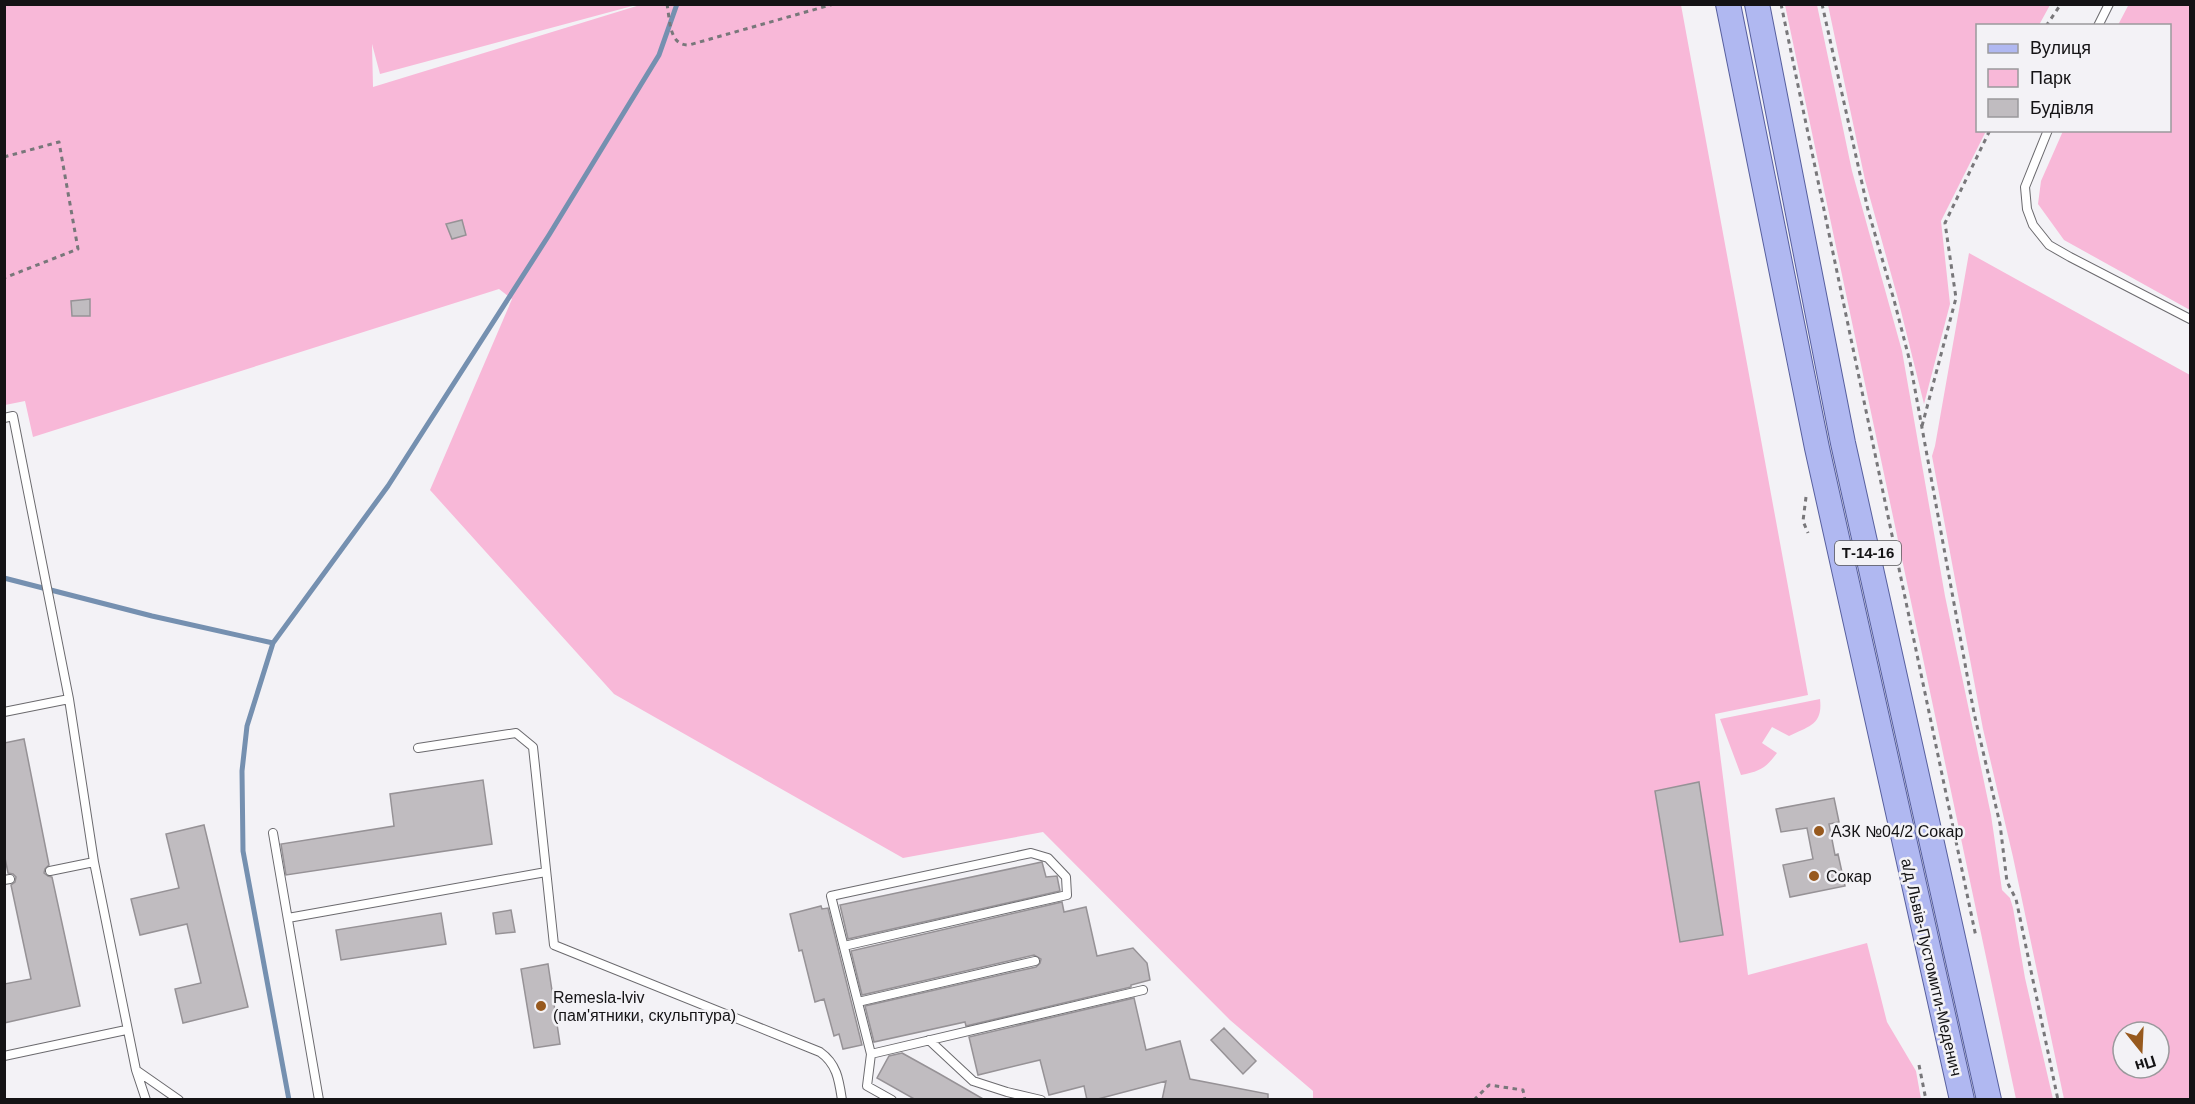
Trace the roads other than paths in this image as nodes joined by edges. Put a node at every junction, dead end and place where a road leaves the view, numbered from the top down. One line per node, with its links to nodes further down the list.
1 (1728, 4): 31 (main road, а/д Львів-Пустомити-Меденич / Т-14-16)
2 (1757, 4): 32 (main road, Т-14-16)
3 (2109, 4): 4 (lane)
4 (2099, 24)
5 (2047, 132): 6 (lane)
6 (2190, 319)
7 (4, 418): 8 (lane)
8 (69, 699): 9 (lane); 12 (lane)
9 (4, 712)
10 (418, 748): 14 (lane)
11 (273, 833): 15 (lane)
12 (94, 862): 13 (lane); 20 (lane)
13 (50, 871)
14 (546, 872): 15 (lane); 28 (lane)
15 (288, 918): 27 (lane)
16 (844, 946): 16 (lane); 19 (lane)
17 (1035, 961): 19 (lane)
18 (1143, 990): 21 (lane)
19 (858, 1002): 22 (lane)
20 (126, 1030): 23 (lane); 24 (lane)
21 (929, 1040): 22 (lane); 30 (lane)
22 (871, 1054): 29 (lane)
23 (4, 1056)
24 (136, 1070): 25 (lane); 26 (lane)
25 (146, 1100)
26 (179, 1100)
27 (319, 1100)
28 (842, 1100)
29 (892, 1100)
30 (1041, 1100)
31 (1962, 1100)
32 (1989, 1100)

